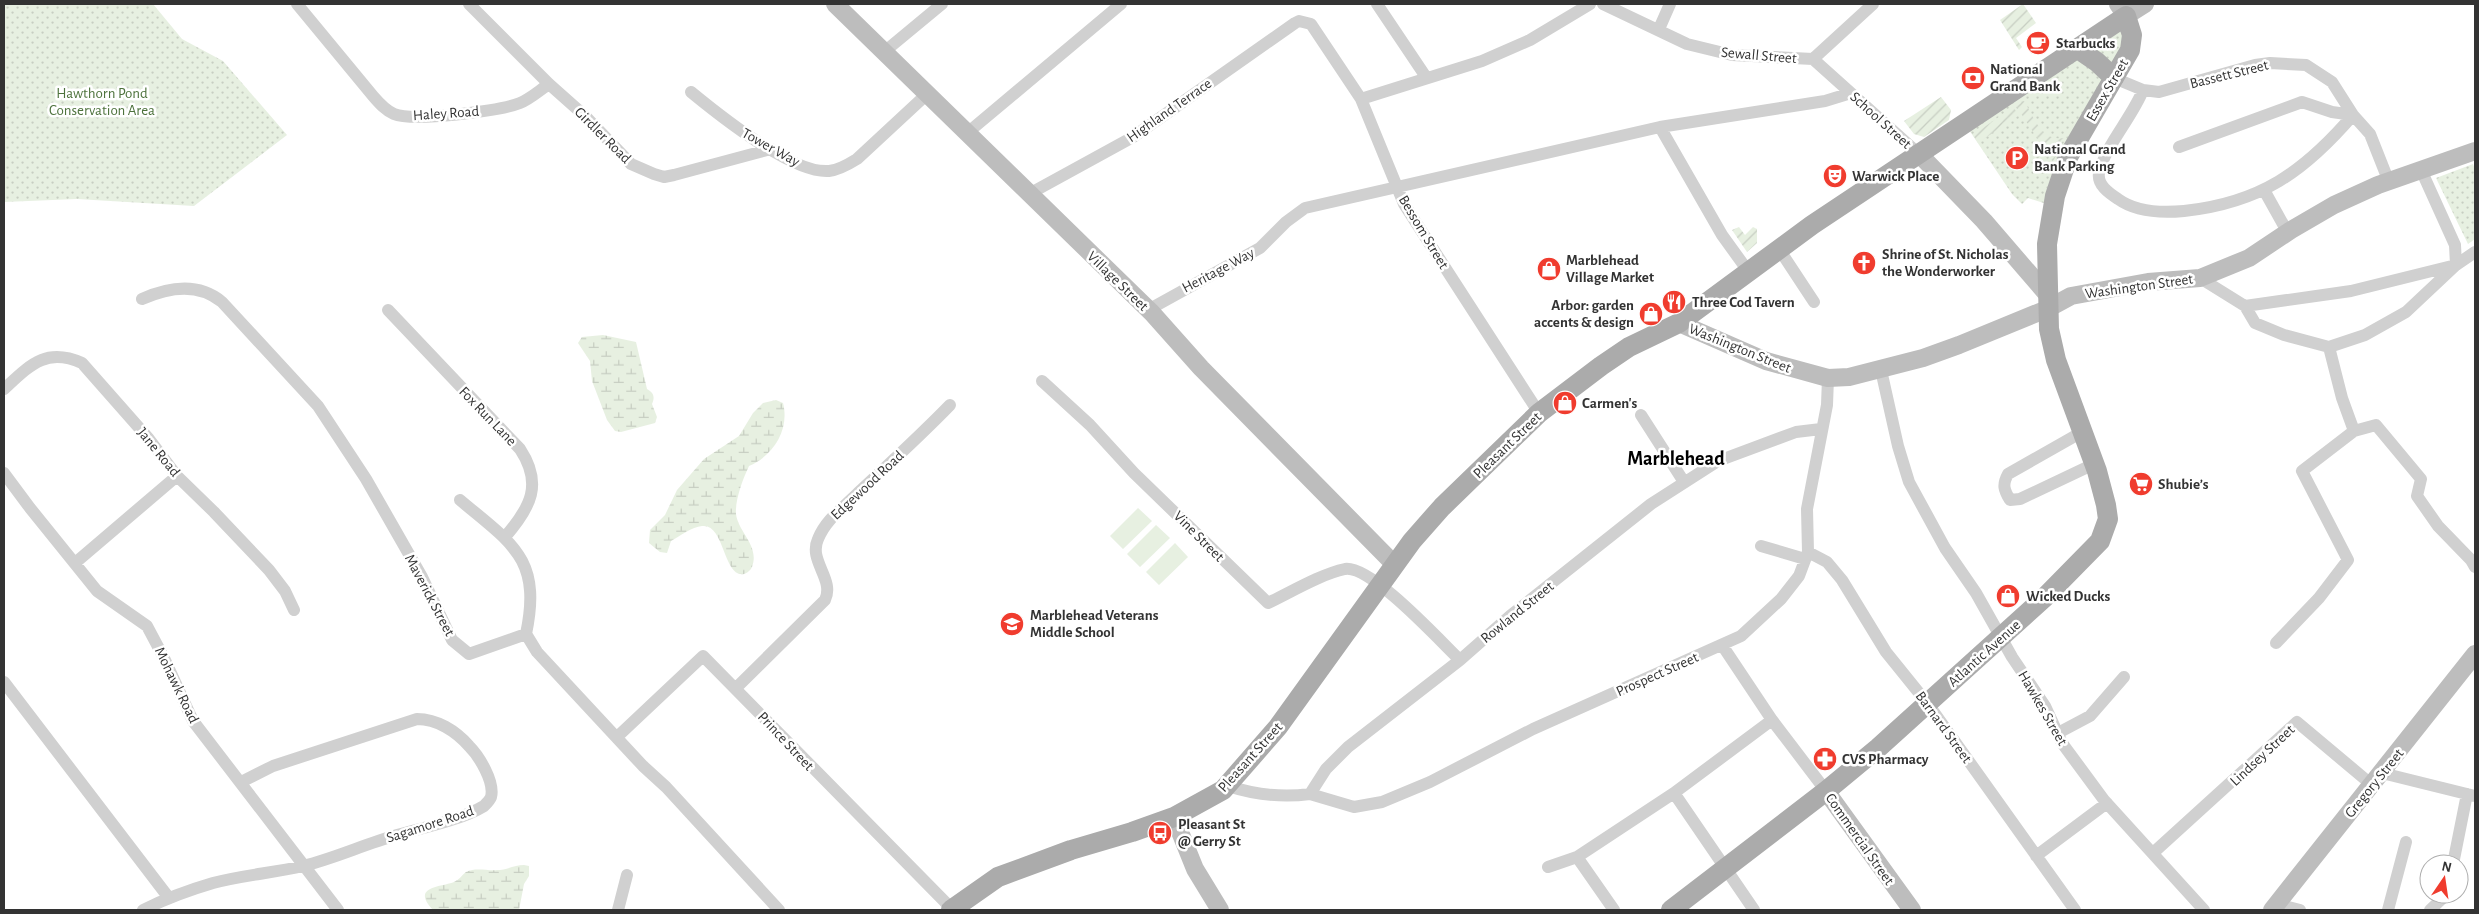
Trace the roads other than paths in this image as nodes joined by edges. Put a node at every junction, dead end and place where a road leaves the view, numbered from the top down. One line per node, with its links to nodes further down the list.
1 (297, 4): 20 (street, Haley Road)
2 (469, 4): 20 (street, Girdler Road)
3 (835, 4): 16 (main road, Village Street)
4 (942, 4): 16 (street)
5 (1121, 4): 28 (street)
6 (1377, 4): 18 (street)
7 (1590, 4): 18 (street)
8 (1603, 4): 14 (street, Sewall Street)
9 (1670, 4): 14 (street)
10 (1873, 4): 17 (street, Sewall Street)
11 (2145, 4): 12 (main road, Pleasant Street)
12 (2122, 10): 15 (main road, Pleasant Street); 19 (main road, Essex Street)
13 (1305, 22): 25 (street, Bessom Street); 37 (street, Highland Terrace)
14 (1659, 29): 17 (street, Sewall Street)
15 (2078, 50): 19 (main road, Bassett Street); 32 (main road, Pleasant Street)
16 (884, 52): 24 (main road, Village Street)
17 (1814, 59): 23 (street, School Street)
18 (1426, 77): 25 (street)
19 (2114, 78): 21 (street, Bassett Street); 39 (main road, Essex Street)
20 (549, 84): 30 (street, Girdler Road)
21 (2143, 90): 26 (street, Bassett Street); 36 (street)
22 (691, 92): 30 (street, Tower Way)
23 (1850, 93): 27 (street, Heritage Way); 32 (street, School Street)
24 (926, 96): 28 (main road, Village Street); 30 (street, Tower Way)
25 (1361, 100): 35 (street, Bessom Street)
26 (2353, 115): 29 (street); 34 (street, Bassett Street); 36 (street)
27 (1660, 127): 35 (street, Heritage Way); 44 (street)
28 (966, 134): 37 (main road, Village Street)
29 (2179, 148)
30 (772, 150)
31 (2475, 152): 33 (main road, Washington Street)
32 (1920, 155): 40 (main road, Pleasant Street); 42 (main road, School Street)
33 (2422, 172): 34 (main road, Washington Street); 43 (street)
34 (2389, 182): 38 (main road, Washington Street)
35 (1396, 186): 51 (street, Heritage Way); 59 (street, Bessom Street)
36 (2264, 190): 38 (street)
37 (1034, 199): 51 (main road, Village Street)
38 (2288, 233): 45 (main road, Washington Street)
39 (2047, 244): 42 (main road); 47 (main road, Essex Street)
40 (1779, 249): 44 (main road, Pleasant Street); 48 (street)
41 (2475, 252): 43 (street)
42 (2024, 264): 47 (main road, School Street)
43 (2456, 265): 49 (street); 53 (street)
44 (1748, 271): 52 (main road, Pleasant Street)
45 (2200, 278): 47 (main road, Washington Street); 49 (street)
46 (142, 299): 77 (street, Maverick Street)
47 (2047, 301): 54 (main road, Washington Street); 63 (main road, Atlantic Avenue)
48 (1814, 302)
49 (2245, 306): 53 (street)
50 (388, 310): 69 (street, Fox Run Lane)
51 (1148, 310): 73 (main road, Village Street)
52 (1679, 323): 55 (main road, Washington Street); 59 (main road, Pleasant Street)
53 (2329, 347): 62 (street)
54 (1881, 370): 55 (main road, Washington Street); 78 (street, Hawkes Street)
55 (1828, 378): 61 (street, Prospect Street)
56 (1042, 382): 75 (street, Vine Street)
57 (4, 389): 66 (street, Jane Road)
58 (950, 406): 85 (street, Edgewood Road)
59 (1539, 413): 73 (main road, Pleasant Street)
60 (1641, 415): 67 (street)
61 (1821, 429): 67 (street, Rowland Street); 71 (street, Prospect Street)
62 (2354, 431): 74 (street); 79 (street)
63 (2082, 432): 64 (main road, Atlantic Avenue); 64 (street)
64 (2094, 464): 78 (main road, Atlantic Avenue)
65 (4, 472): 72 (street, Mohawk Road)
66 (177, 476): 72 (street); 76 (street, Jane Road)
67 (1684, 482): 82 (street, Rowland Street)
68 (460, 500): 69 (street)
69 (505, 536): 77 (street)
70 (1761, 546): 71 (street, Barnard Street)
71 (1806, 555): 80 (street, Prospect Street); 86 (street, Barnard Street)
72 (75, 563): 91 (street, Mohawk Road)
73 (1395, 565): 75 (main road, Pleasant Street)
74 (2475, 567)
75 (1381, 584): 82 (street); 92 (main road, Pleasant Street)
76 (294, 610)
77 (526, 634): 89 (street)
78 (2001, 638): 86 (main road, Atlantic Avenue); 88 (street, Hawkes Street)
79 (2276, 643)
80 (1722, 645): 87 (street, Commercial Street); 95 (street, Prospect Street)
81 (2475, 654): 90 (main road, Gregory Street)
82 (1460, 660): 95 (street, Rowland Street)
83 (2124, 677): 88 (street)
84 (4, 682): 108 (street)
85 (736, 688): 89 (street, Prince Street); 114 (street, Prince Street)
86 (1928, 704): 93 (main road, Atlantic Avenue); 102 (street, Barnard Street)
87 (1772, 720): 93 (street, Commercial Street); 94 (street)
88 (2058, 733): 97 (street, Hawkes Street)
89 (617, 736): 113 (street)
90 (2377, 779): 96 (street); 100 (street, Lindsey Street); 109 (main road, Gregory Street)
91 (241, 782): 104 (street, Mohawk Road); 104 (street, Sagamore Road)
92 (1228, 786): 95 (street); 98 (main road, Pleasant Street)
93 (1826, 791): 106 (main road, Atlantic Avenue); 119 (main road, Commercial Street)
94 (1674, 793): 103 (street); 106 (street)
95 (1310, 794)
96 (2471, 795): 101 (street)
97 (2107, 803): 100 (street, Hawkes Street); 102 (street)
98 (1174, 817): 114 (main road, Pleasant Street); 115 (main road)
99 (2406, 842): 123 (street)
100 (2153, 853): 121 (street, Hawkes Street)
101 (2456, 854)
102 (2036, 856): 120 (street, Barnard Street)
103 (1577, 857): 105 (street); 116 (street)
104 (304, 866): 108 (street); 111 (street, Mohawk Road)
105 (1548, 867)
106 (1727, 868): 117 (main road, Atlantic Avenue); 118 (street)
107 (627, 875): 112 (street)
108 (170, 898): 110 (street)
109 (2275, 907): 122 (street)
110 (143, 910)
111 (338, 910)
112 (618, 910)
113 (779, 910)
114 (951, 910)
115 (1220, 910)
116 (1614, 910)
117 (1672, 910)
118 (1754, 910)
119 (1912, 910)
120 (2075, 910)
121 (2204, 910)
122 (2300, 910)
123 (2388, 910)

